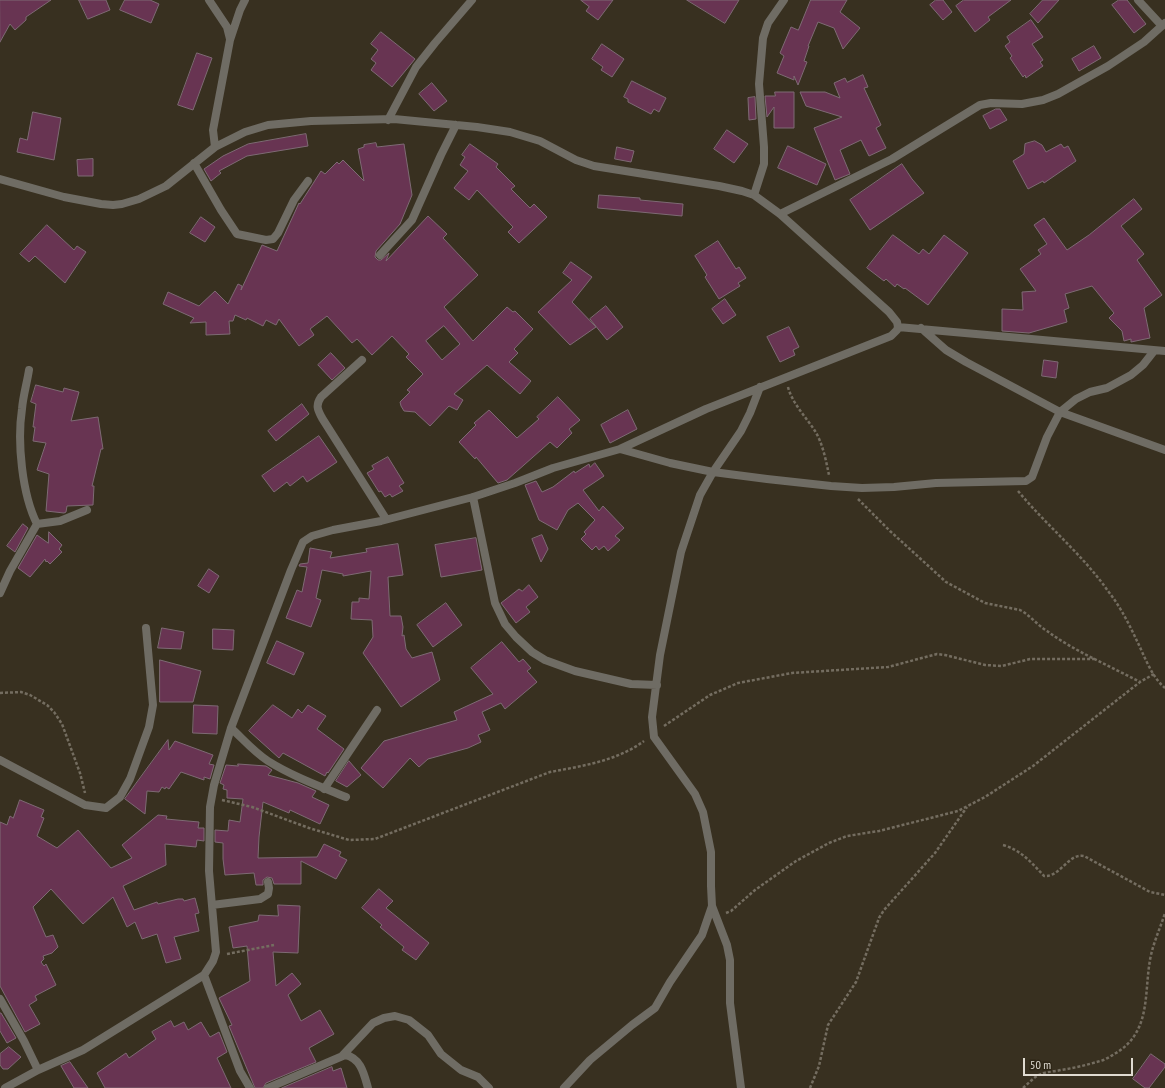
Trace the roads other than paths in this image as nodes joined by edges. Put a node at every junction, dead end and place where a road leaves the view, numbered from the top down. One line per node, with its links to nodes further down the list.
1 (210, 0): 7 (street)
2 (245, 0): 7 (street)
3 (472, 0): 8 (street)
4 (784, 0): 14 (street)
5 (1138, 0): 6 (street)
6 (1163, 24): 15 (street)
7 (230, 40): 10 (street)
8 (388, 120): 9 (street); 10 (street)
9 (456, 125): 14 (street); 16 (street)
10 (215, 147): 11 (street)
11 (194, 163): 12 (street); 13 (street)
12 (0, 179)
13 (308, 181)
14 (754, 196): 15 (street)
15 (780, 214): 17 (street)
16 (380, 255)
17 (898, 327): 18 (street); 23 (street)
18 (921, 328): 19 (street); 24 (street)
19 (1154, 351): 20 (street); 24 (street)
20 (1165, 352)
21 (362, 360): 30 (street)
22 (29, 370): 31 (street)
23 (760, 387): 25 (street); 27 (street)
24 (1060, 412): 26 (street); 27 (street)
25 (620, 448): 27 (street); 28 (street)
26 (1165, 450)
27 (714, 472): 34 (street)
28 (473, 497): 30 (street); 34 (street)
29 (87, 510): 31 (street)
30 (386, 519): 36 (street)
31 (37, 524): 32 (street)
32 (0, 593)
33 (146, 628): 37 (street)
34 (657, 685): 42 (street)
35 (377, 710): 38 (street)
36 (231, 728): 38 (street); 41 (street)
37 (0, 760)
38 (324, 789): 39 (street)
39 (346, 797)
40 (268, 882): 41 (street)
41 (212, 905): 43 (street)
42 (712, 906): 52 (street); 53 (street)
43 (204, 975): 46 (street); 48 (street)
44 (0, 999): 46 (street)
45 (342, 1056): 49 (street); 50 (street); 51 (street)
46 (38, 1070): 47 (street)
47 (6, 1088)
48 (250, 1088)
49 (268, 1088)
50 (368, 1088)
51 (489, 1088)
52 (564, 1088)
53 (741, 1088)

